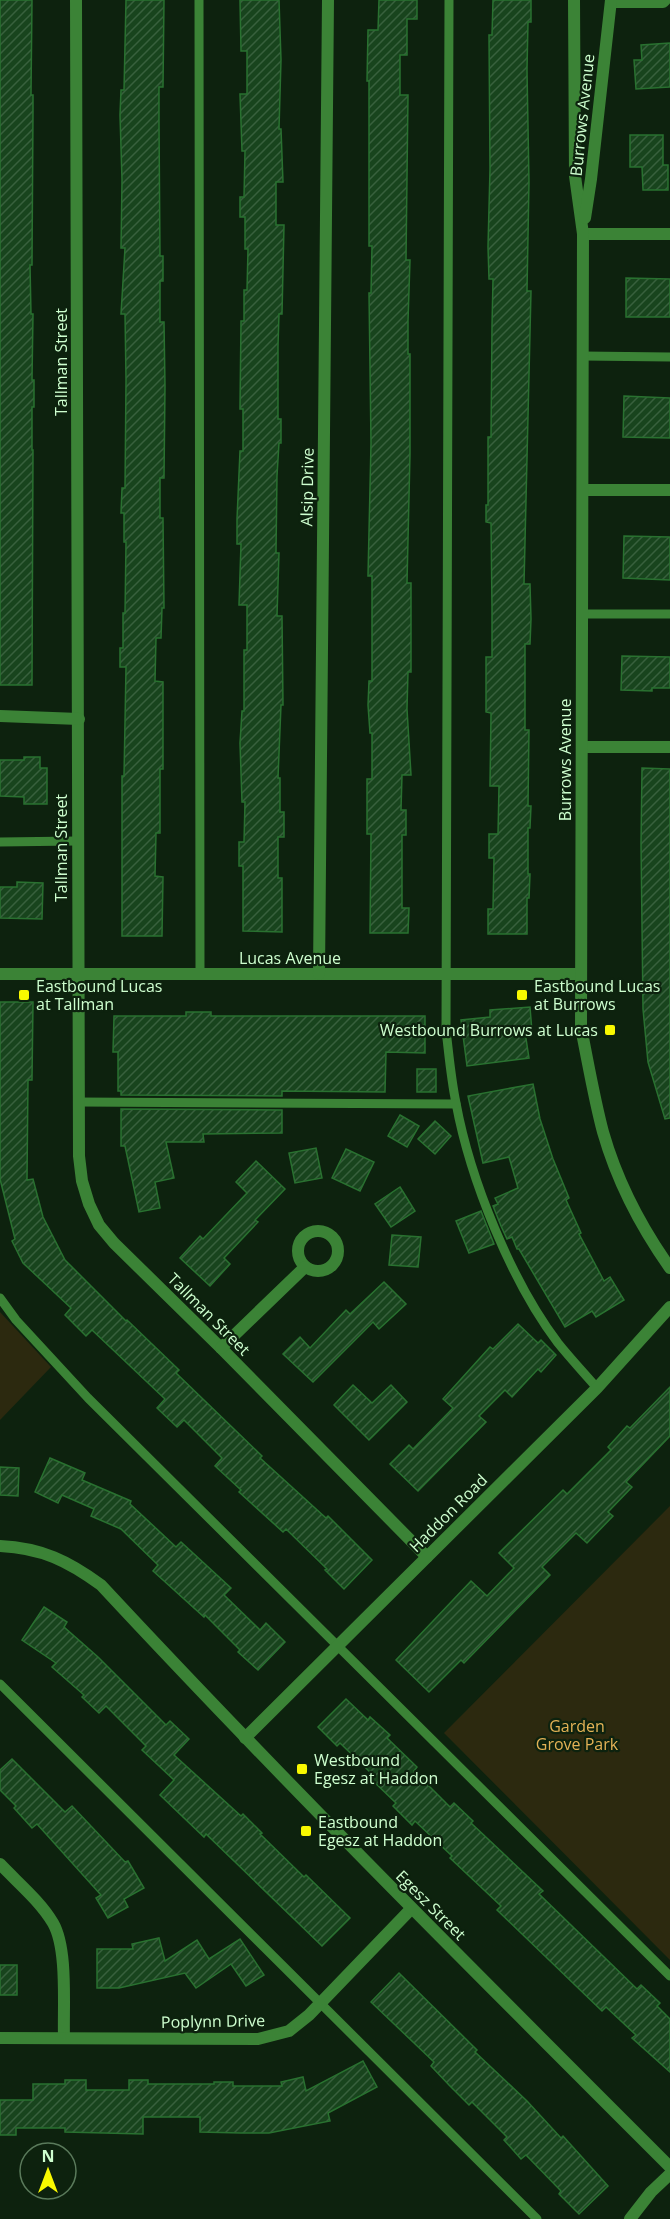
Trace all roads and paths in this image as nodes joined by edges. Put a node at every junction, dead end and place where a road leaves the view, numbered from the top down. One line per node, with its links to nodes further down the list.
1 (76, 0): 17 (street, Tallman Street)
2 (199, 0): 24 (lane)
3 (328, 0): 25 (street, Alsip Drive)
4 (449, 0): 26 (lane)
5 (574, 0): 8 (street, Burrows Avenue)
6 (665, 0): 7 (street)
7 (611, 1): 8 (street, Burrows Avenue)
8 (583, 234): 9 (street); 10 (street, Burrows Avenue)
9 (670, 234)
10 (583, 356): 11 (lane); 12 (street, Burrows Avenue)
11 (670, 357)
12 (583, 490): 13 (street); 14 (street, Burrows Avenue)
13 (670, 490)
14 (583, 614): 15 (lane); 18 (street, Burrows Avenue)
15 (670, 614)
16 (0, 716): 17 (street)
17 (79, 719): 20 (street, Tallman Street)
18 (582, 747): 19 (street); 27 (street, Burrows Avenue)
19 (670, 747)
20 (76, 841): 21 (lane); 23 (street, Tallman Street)
21 (0, 842)
22 (0, 974): 23 (street, Lucas Avenue)
23 (79, 974): 24 (street, Lucas Avenue); 28 (street, Tallman Street)
24 (200, 974): 25 (street, Lucas Avenue)
25 (319, 974): 26 (street, Lucas Avenue)
26 (448, 974): 27 (street, Lucas Avenue); 29 (lane)
27 (580, 974): 31 (street, Burrows Avenue)
28 (78, 1102): 29 (lane); 34 (street, Tallman Street)
29 (456, 1104): 35 (lane)
30 (305, 1267): 34 (street)
31 (670, 1268)
32 (0, 1298): 38 (lane)
33 (670, 1307): 35 (street, Haddon Road)
34 (221, 1348): 37 (street, Tallman Street)
35 (597, 1388): 37 (street, Haddon Road)
36 (0, 1546): 40 (street, Egesz Street)
37 (427, 1557): 38 (street, Haddon Road)
38 (338, 1645): 40 (street, Haddon Road); 43 (lane)
39 (0, 1684): 44 (lane)
40 (245, 1738): 42 (street, Egesz Street)
41 (0, 1864): 46 (street)
42 (411, 1909): 44 (street, Poplynn Drive); 47 (street, Egesz Street)
43 (670, 1976)
44 (321, 2002): 46 (street, Poplynn Drive); 49 (lane)
45 (0, 2038): 46 (street, Poplynn Drive)
46 (64, 2038)
47 (670, 2167)
48 (670, 2174): 50 (street)
49 (537, 2219)
50 (630, 2219)

